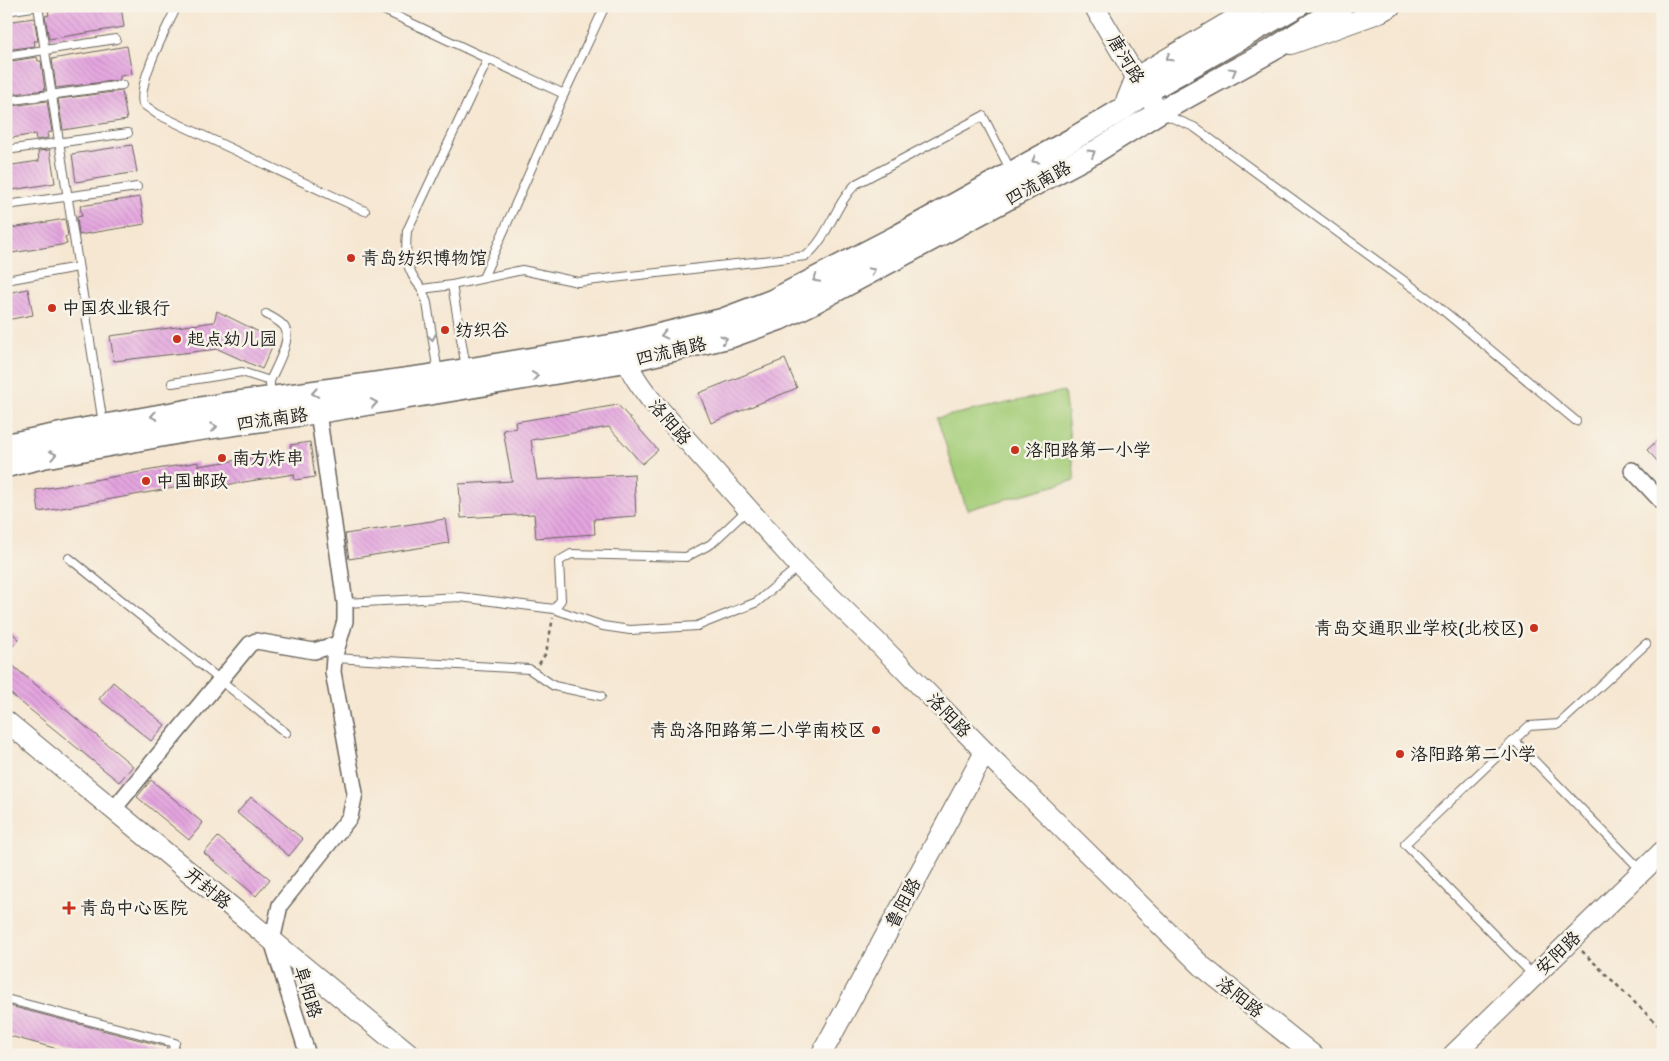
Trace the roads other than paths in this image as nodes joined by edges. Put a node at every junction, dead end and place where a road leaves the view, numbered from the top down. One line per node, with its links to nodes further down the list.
1 (39, 6): 10 (lane); 12 (lane)
2 (177, 6): 29 (lane)
3 (375, 6): 15 (lane)
4 (604, 6): 18 (lane)
5 (1094, 6): 17 (street, 唐河路)
6 (1256, 6): 17 (street, 四流南路, one-way to 17)
7 (1297, 6): 17 (main road, 四流南路)
8 (1341, 6): 13 (main road, 四流南路)
9 (1391, 6): 13 (street, 四流南路)
10 (6, 11)
11 (116, 39): 12 (lane)
12 (45, 50): 14 (lane); 19 (lane)
13 (1272, 50): 21 (main road, 四流南路, one-way to 13)
14 (6, 56)
15 (488, 59): 18 (lane); 34 (lane)
16 (122, 85): 19 (lane)
17 (1141, 85): 21 (street, 唐河路); 25 (main road, 四流南路, one-way to 25)
18 (564, 94): 31 (lane)
19 (52, 95): 20 (lane); 23 (lane)
20 (6, 101)
21 (1159, 112): 36 (main road, 四流南路, one-way to 21); 42 (lane)
22 (128, 133): 23 (lane)
23 (59, 142): 24 (lane); 27 (lane)
24 (6, 150)
25 (1012, 172): 31 (lane); 36 (main road, 四流南路, one-way to 36)
26 (137, 188): 27 (lane)
27 (68, 197): 28 (lane); 30 (lane)
28 (6, 205)
29 (365, 211)
30 (78, 266): 32 (lane); 43 (lane)
31 (483, 278): 33 (lane)
32 (6, 280)
33 (452, 285): 34 (lane); 37 (lane)
34 (422, 289): 39 (lane, one-way to 39)
35 (266, 314): 40 (lane)
36 (624, 353): 37 (main road, 四流南路); 48 (street, 洛阳路)
37 (468, 378): 39 (main road, 四流南路)
38 (172, 383): 40 (lane)
39 (439, 383): 40 (main road, 四流南路, one-way to 40); 41 (main road, 四流南路, one-way to 39)
40 (271, 390): 43 (main road, 四流南路, one-way to 43)
41 (318, 412): 45 (main road, 四流南路, one-way to 41); 51 (street)
42 (1576, 421)
43 (103, 426): 44 (main road, 四流南路)
44 (6, 445)
45 (6, 466)
46 (1632, 470): 47 (street)
47 (1663, 503)
48 (748, 508): 50 (street, 洛阳路); 52 (lane)
49 (69, 558): 55 (lane)
50 (799, 566): 52 (lane); 60 (street, 洛阳路)
51 (345, 604): 52 (lane); 54 (street)
52 (554, 609)
53 (1646, 644): 59 (lane)
54 (336, 651): 55 (street); 56 (lane); 64 (street)
55 (220, 680): 58 (lane); 61 (street)
56 (601, 696)
57 (6, 721): 61 (street, 开封路)
58 (286, 733)
59 (1514, 740): 63 (lane); 65 (lane)
60 (985, 752): 70 (street, 鲁阳路); 71 (street, 洛阳路)
61 (113, 810): 64 (street, 开封路)
62 (1663, 851): 63 (street, 安阳路)
63 (1642, 871): 65 (street, 安阳路)
64 (272, 941): 68 (street, 阜阳路); 69 (street, 开封路)
65 (1534, 976): 72 (street, 安阳路)
66 (6, 999): 67 (lane)
67 (171, 1055)
68 (308, 1055)
69 (411, 1055)
70 (821, 1055)
71 (1313, 1055)
72 (1453, 1055)

